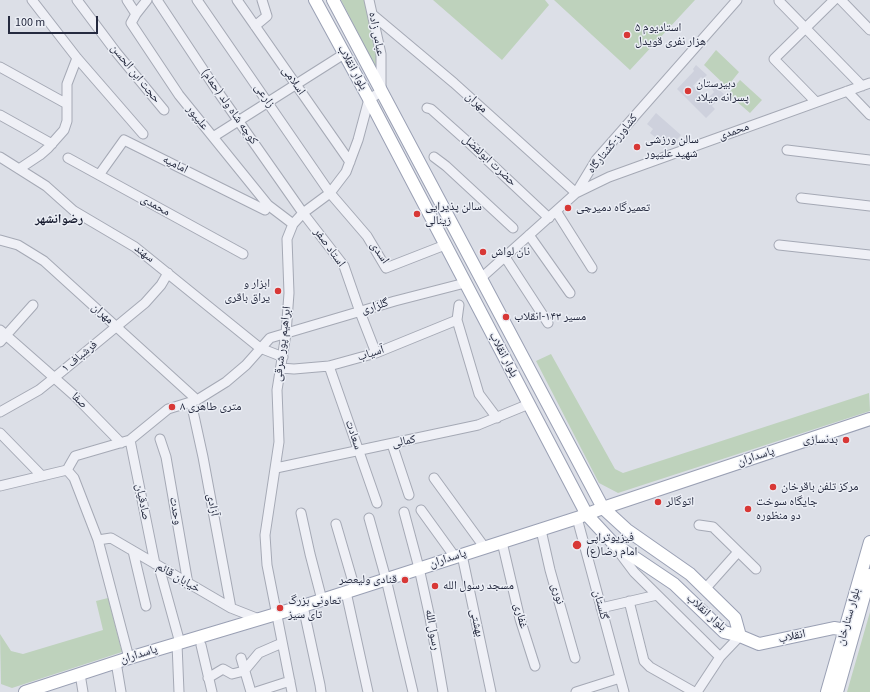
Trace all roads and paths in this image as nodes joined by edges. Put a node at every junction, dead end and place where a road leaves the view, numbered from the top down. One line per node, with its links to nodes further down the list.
1 (32, 0): 22 (street)
2 (77, 0): 33 (street, حجت ابن الحسن)
3 (127, 0): 16 (street)
4 (147, 0): 16 (street)
5 (157, 0): 36 (street, کوچه شاه ولد (حمام))
6 (197, 0): 29 (street, زارعی)
7 (237, 0): 18 (street, اسلامی)
8 (262, 0): 18 (street)
9 (315, 0): 21 (main road, بلوار انقلاب)
10 (333, 0): 27 (main road, بلوار انقلاب)
11 (369, 0): 17 (street, عباس زاده)
12 (737, 0): 49 (street, کشاورز-کشتارگاه)
13 (834, 0): 19 (street)
14 (841, 0): 20 (street)
15 (779, 1): 19 (street)
16 (136, 14): 38 (street, علیپور)
17 (373, 15): 27 (street, عباس زاده); 49 (street, مهران)
18 (255, 26): 25 (street, اسلامی)
19 (805, 28): 24 (street); 30 (street)
20 (870, 30)
21 (344, 54): 25 (street); 28 (main road, بلوار انقلاب)
22 (77, 58): 31 (street); 37 (street)
23 (0, 67): 31 (street)
24 (866, 84): 26 (street, محمدی)
25 (296, 85): 29 (street); 45 (street, اسلامی)
26 (847, 91): 30 (street, محمدی); 35 (street)
27 (381, 92): 28 (street); 67 (main road, بلوار انقلاب)
28 (369, 99): 45 (street, ابراهیم پور شرقی); 60 (main road, بلوار انقلاب)
29 (268, 102): 36 (street); 48 (street, زارعی)
30 (816, 102): 49 (street, محمدی)
31 (67, 104): 39 (street)
32 (427, 108): 55 (street, حضرت ابولفضل)
33 (164, 110)
34 (0, 115): 39 (street)
35 (870, 115)
36 (239, 121): 38 (street); 54 (street, کوچه شاه ولد (حمام))
37 (144, 134)
38 (213, 137): 56 (street, علیپور)
39 (52, 144): 46 (street)
40 (787, 150): 44 (street)
41 (0, 157): 46 (street, سهند)
42 (434, 157): 57 (street)
43 (68, 158): 47 (street, محمدی)
44 (870, 160)
45 (350, 162): 48 (street, ابراهیم پور شرقی)
46 (19, 169): 66 (street, سهند)
47 (99, 175): 52 (street, امامیه); 62 (street, محمدی)
48 (330, 193): 54 (street, ابراهیم پور شرقی); 60 (street, اسدی)
49 (576, 193): 53 (street, کشاورز-کشتارگاه)
50 (801, 198): 51 (street)
51 (870, 206)
52 (265, 210)
53 (556, 211): 55 (street, کشاورز-کشتارگاه); 65 (street)
54 (303, 213): 56 (street, ابراهیم پور شرقی); 72 (street, استاد صفر)
55 (549, 218): 58 (street, کشاورز-کشتارگاه)
56 (293, 224): 76 (street, ابراهیم پور شرقی)
57 (513, 228)
58 (529, 235): 64 (street, کشاورز-کشتارگاه); 69 (street)
59 (0, 240): 75 (street, مهران)
60 (445, 245): 68 (main road, بلوار انقلاب)
61 (779, 245): 63 (street)
62 (242, 254)
63 (870, 255)
64 (505, 257): 67 (street, کشاورز-کشتارگاه); 74 (street)
65 (592, 268)
66 (168, 273): 75 (street, فرشباف ۱); 78 (street, سهند)
67 (480, 279): 68 (main road); 101 (main road, بلوار انقلاب)
68 (465, 284): 72 (street, گلزاری); 85 (main road, بلوار انقلاب)
69 (570, 293)
70 (33, 305): 77 (street)
71 (459, 305): 73 (street)
72 (360, 312): 76 (street, گلزاری); 79 (street, استاد صفر)
73 (457, 320): 79 (street, آسیاب); 87 (street)
74 (548, 323)
75 (116, 327): 83 (street, فرشباف ۱); 84 (street, مهران)
76 (286, 334): 78 (street, گلزاری); 80 (street, ابراهیم پور شرقی)
77 (2, 336): 83 (street, صفا)
78 (260, 348): 80 (street, سهند); 84 (street, گلزاری)
79 (376, 353): 81 (street, آسیاب)
80 (282, 357): 82 (street, ابراهیم پور شرقی)
81 (329, 366): 82 (street, آسیاب); 93 (street, سعادت)
82 (281, 368): 94 (street, ابراهیم پور شرقی)
83 (54, 378): 86 (street, فرشباف ۱); 91 (street, صفا)
84 (194, 401): 91 (street, گلزاری); 132 (street, آزادی)
85 (529, 404): 87 (street, کمالی); 105 (main road, بلوار انقلاب)
86 (0, 412)
87 (497, 418): 92 (street, کمالی)
88 (870, 419): 101 (main road, پاسداران)
89 (0, 433): 96 (street)
90 (160, 439): 123 (street, وحدت)
91 (125, 441): 95 (street); 118 (street, صادقیان)
92 (392, 444): 93 (street, کمالی); 99 (street)
93 (358, 451): 94 (street, کمالی); 100 (street, سعادت)
94 (276, 468): 134 (street, ابراهیم پور شرقی)
95 (67, 470): 96 (street); 110 (street)
96 (42, 476): 98 (street)
97 (434, 478): 114 (street)
98 (0, 486)
99 (409, 494)
100 (377, 503)
101 (603, 508): 105 (main road, پاسداران); 124 (main road, بلوار انقلاب)
102 (420, 510): 117 (street)
103 (404, 512): 119 (street, رسول الله)
104 (301, 513): 127 (street)
105 (582, 516): 109 (main road, پاسداران); 113 (main road, بلوار انقلاب); 133 (street, گلستان)
106 (369, 518): 122 (street)
107 (336, 524): 125 (street)
108 (699, 525): 116 (street)
109 (541, 530): 111 (main road, پاسداران); 144 (street, نوری)
110 (98, 540): 115 (street, خیابان قائم); 142 (street)
111 (502, 542): 114 (main road, پاسداران); 146 (street, غفاری)
112 (870, 542): 136 (main road, بلوار ستارخان)
113 (613, 544): 126 (street); 137 (main road, بلوار انقلاب)
114 (485, 548): 117 (main road, پاسداران)
115 (133, 551): 118 (street, خیابان قائم); 130 (street)
116 (738, 552): 120 (street); 124 (street)
117 (459, 556): 119 (main road, پاسداران); 165 (street, بهشتی)
118 (157, 565): 123 (street, خیابان قائم); 139 (street, صادقیان)
119 (419, 568): 122 (main road, پاسداران); 164 (street, رسول الله)
120 (756, 569)
121 (870, 575): 129 (main road, بلوار ستارخان)
122 (386, 579): 125 (main road, پاسداران); 163 (street)
123 (188, 584): 132 (street, خیابان قائم)
124 (705, 589): 137 (main road, بلوار انقلاب)
125 (351, 590): 127 (main road, پاسداران); 162 (street)
126 (657, 594): 128 (street); 141 (street)
127 (322, 600): 131 (main road, پاسداران)
128 (629, 601): 133 (street); 168 (street)
129 (866, 602): 171 (main road, بلوار ستارخان)
130 (146, 606)
131 (303, 606): 134 (main road, پاسداران); 161 (street)
132 (231, 608): 135 (street, خیابان قائم)
133 (601, 608): 150 (street, گلستان)
134 (276, 614): 135 (main road, پاسداران); 138 (street, ابراهیم پور شرقی)
135 (259, 619): 139 (main road, پاسداران)
136 (846, 630): 137 (main road, انقلاب); 170 (main road, بلوار ستارخان)
137 (740, 636): 141 (street)
138 (282, 642): 147 (street); 151 (street, ابراهیم پور شرقی)
139 (178, 643): 142 (main road, پاسداران); 156 (street, صادقیان)
140 (201, 644): 149 (street)
141 (720, 657): 169 (street)
142 (129, 658): 145 (main road, پاسداران)
143 (240, 658): 147 (street)
144 (575, 658)
145 (116, 662): 148 (main road, پاسداران); 155 (street)
146 (535, 666)
147 (244, 670): 149 (street); 158 (street)
148 (80, 674): 152 (main road, پاسداران); 154 (street)
149 (208, 678): 157 (street)
150 (620, 678): 166 (street); 167 (street, گلستان)
151 (290, 681): 159 (street); 160 (street, ابراهیم پور شرقی)
152 (50, 688): 153 (main road, پاسداران)
153 (25, 692)
154 (83, 692)
155 (121, 692)
156 (178, 692)
157 (212, 692)
158 (252, 692)
159 (256, 692)
160 (292, 692)
161 (321, 692)
162 (368, 692)
163 (413, 692)
164 (443, 692)
165 (491, 692)
166 (576, 692)
167 (624, 692)
168 (694, 692)
169 (697, 692)
170 (827, 692)
171 (837, 692)

